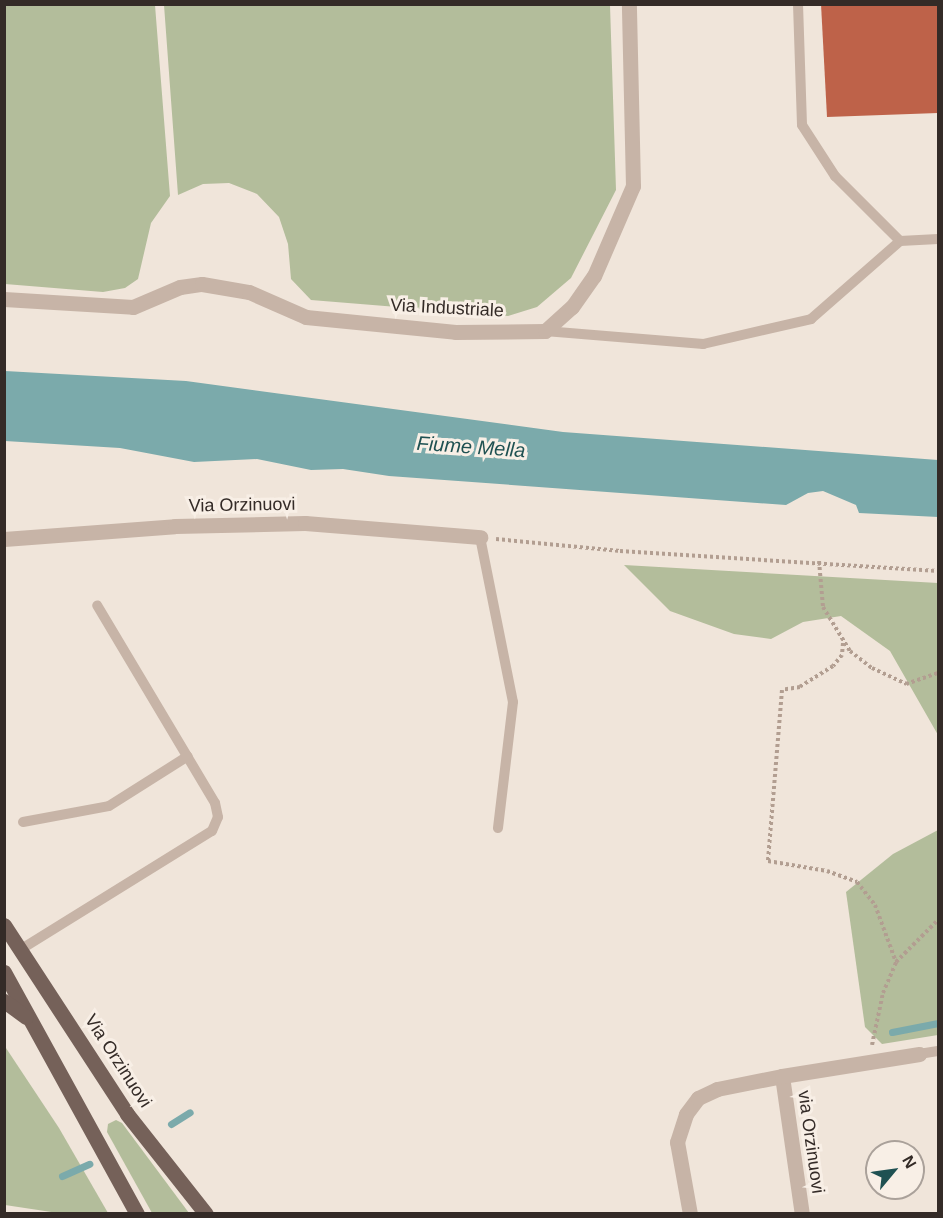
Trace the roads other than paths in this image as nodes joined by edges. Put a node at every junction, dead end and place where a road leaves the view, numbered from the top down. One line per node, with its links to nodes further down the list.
1 (629, 4): 6 (street)
2 (798, 4): 4 (lane)
3 (939, 239): 4 (lane)
4 (900, 241): 6 (lane)
5 (4, 298): 6 (street, Via Industriale)
6 (545, 331)
7 (480, 537): 8 (street, Via Orzinuovi); 12 (lane)
8 (4, 538)
9 (97, 604): 10 (lane)
10 (188, 756): 11 (lane); 14 (lane)
11 (23, 822)
12 (498, 828)
13 (4, 925): 14 (main road, Via Orzinuovi)
14 (23, 948): 23 (main road, Via Orzinuovi)
15 (4, 972): 18 (main road)
16 (4, 993): 18 (main road)
17 (4, 1001): 18 (main road)
18 (28, 1018): 22 (main road)
19 (939, 1051): 20 (lane)
20 (919, 1054): 21 (street, via Orzinuovi)
21 (782, 1076): 24 (street, via Orzinuovi); 25 (street, via Orzinuovi)
22 (137, 1214)
23 (206, 1214)
24 (690, 1214)
25 (802, 1214)

